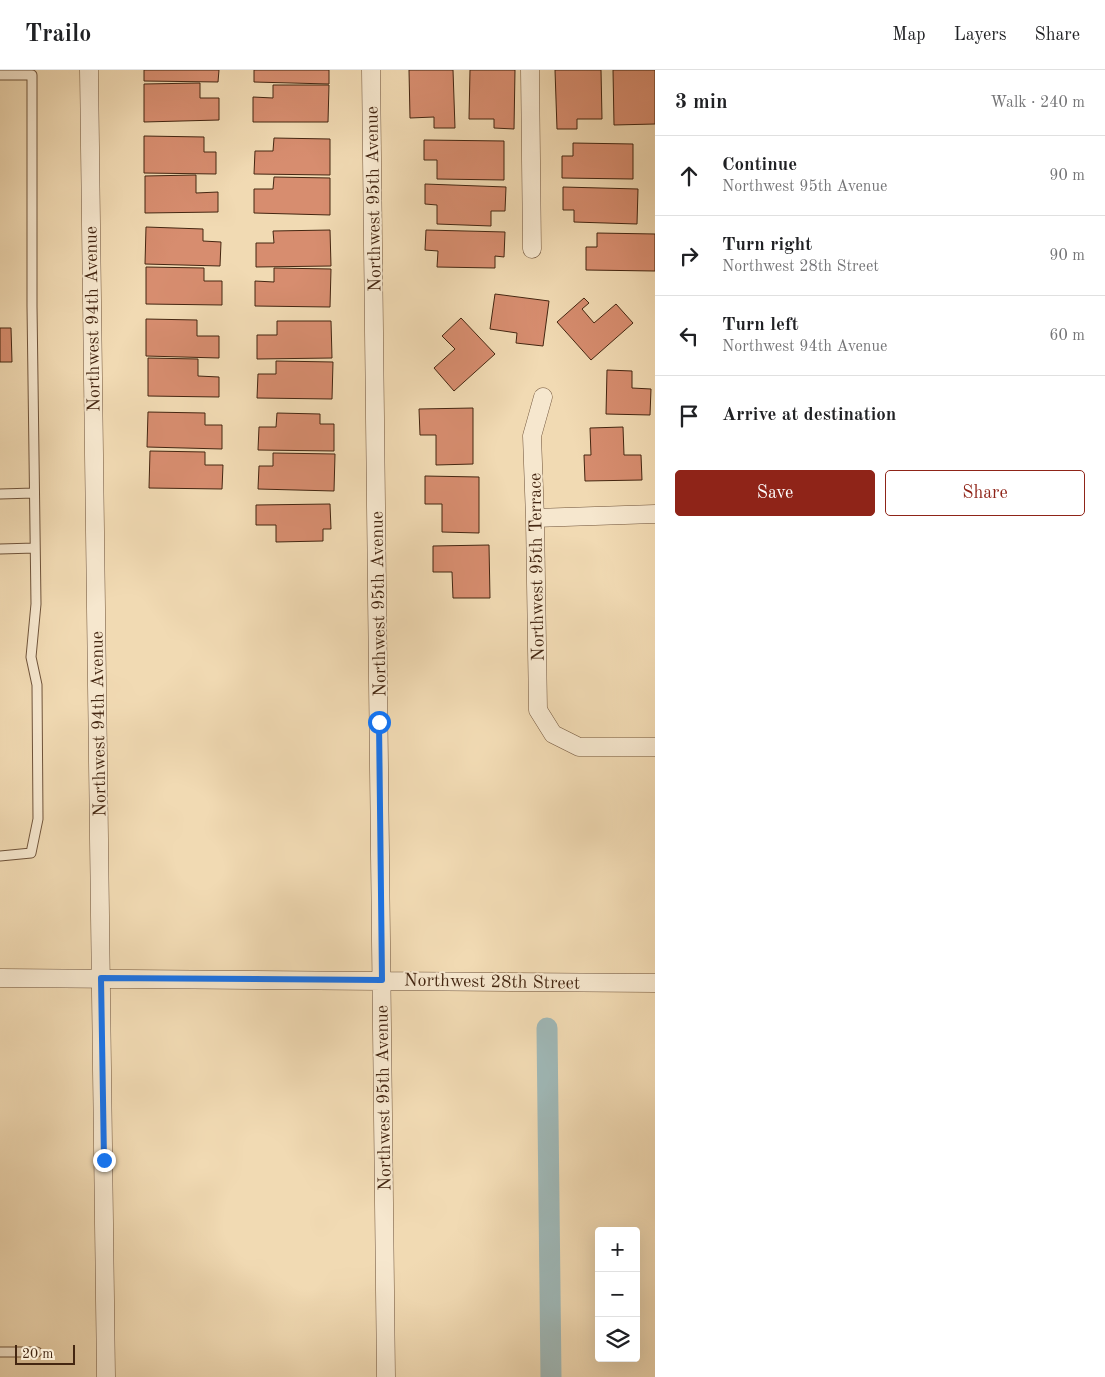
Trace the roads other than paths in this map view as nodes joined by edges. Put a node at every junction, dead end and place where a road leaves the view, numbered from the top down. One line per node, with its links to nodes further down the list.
1 (89, 70): 16 (street, Northwest 94th Avenue)
2 (371, 70): 17 (street, Northwest 95th Avenue)
3 (530, 70): 5 (street)
4 (0, 75): 7 (lane)
5 (532, 249)
6 (543, 397): 10 (street, Northwest 95th Terrace)
7 (34, 493): 8 (lane); 11 (lane)
8 (0, 494)
9 (655, 514): 10 (street)
10 (536, 518): 13 (street, Northwest 95th Terrace)
11 (35, 548): 12 (lane); 14 (lane)
12 (0, 549)
13 (655, 747)
14 (0, 856)
15 (0, 978): 16 (street, Northwest 28th Street)
16 (101, 978): 17 (street, Northwest 28th Street); 21 (street, Northwest 94th Avenue)
17 (382, 980): 18 (street, Northwest 28th Street); 22 (street, Northwest 95th Avenue)
18 (655, 983)
19 (0, 1352): 20 (lane)
20 (37, 1352)
21 (106, 1377)
22 (386, 1377)

